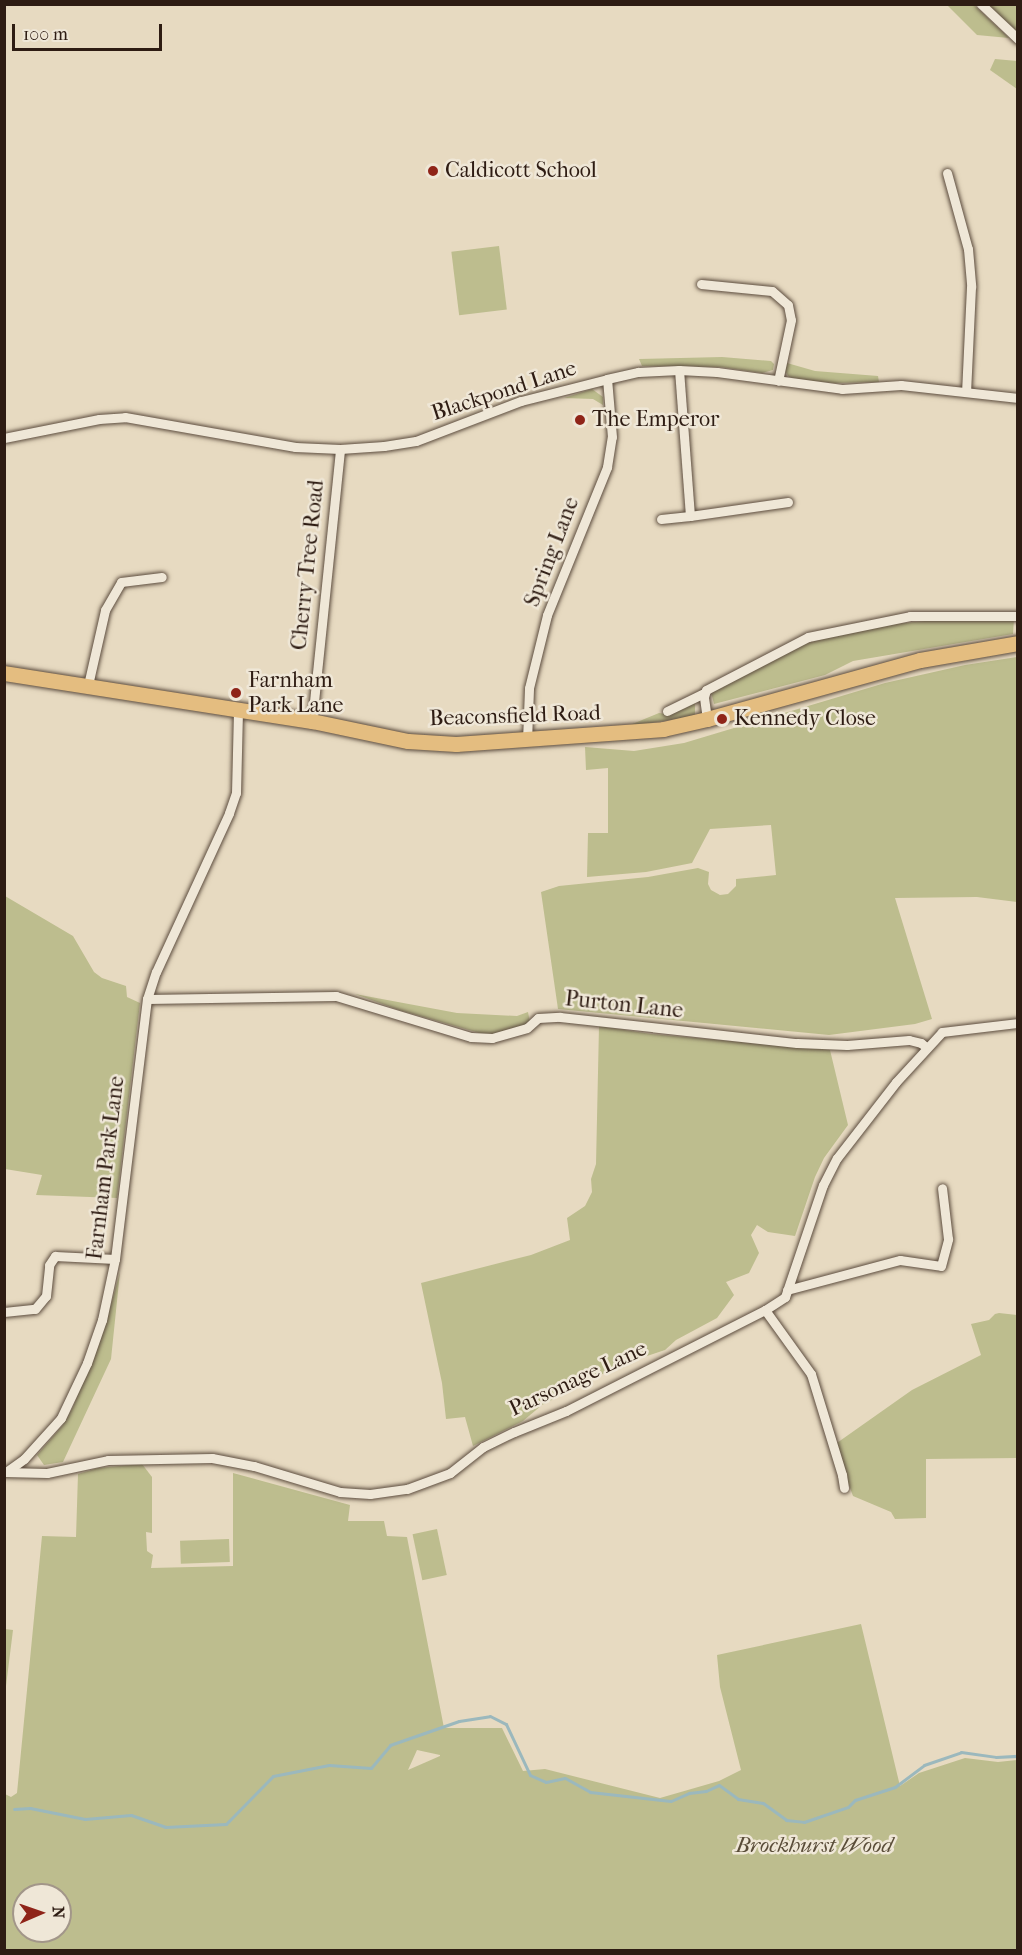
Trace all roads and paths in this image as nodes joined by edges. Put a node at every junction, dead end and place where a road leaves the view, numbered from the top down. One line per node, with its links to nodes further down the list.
1 (981, 4): 2 (street)
2 (1017, 39)
3 (947, 173): 8 (street)
4 (701, 284): 7 (street)
5 (679, 370): 6 (street, Blackpond Lane); 7 (street, Blackpond Lane); 13 (street)
6 (606, 379): 11 (street, Blackpond Lane); 25 (street, Spring Lane)
7 (778, 381): 8 (street, Blackpond Lane)
8 (966, 392): 9 (street, Blackpond Lane)
9 (1017, 398)
10 (4, 438): 11 (street, Blackpond Lane)
11 (340, 449): 24 (street, Cherry Tree Road)
12 (788, 502): 13 (street)
13 (690, 516): 14 (street)
14 (661, 519)
15 (162, 577): 19 (street)
16 (1017, 616): 20 (street)
17 (1017, 643): 23 (main road, Beaconsfield Road)
18 (4, 673): 19 (main road, Beaconsfield Road)
19 (88, 685): 21 (main road, Beaconsfield Road)
20 (704, 693): 22 (street); 23 (street)
21 (238, 710): 24 (main road, Beaconsfield Road); 26 (street, Farnham Park Lane)
22 (667, 711)
23 (707, 719): 25 (main road, Beaconsfield Road)
24 (312, 721): 25 (main road, Beaconsfield Road)
25 (527, 741)
26 (147, 999): 28 (street, Purton Lane); 30 (street, Farnham Park Lane)
27 (1017, 1023): 28 (street, Parsonage Lane)
28 (926, 1047): 31 (street, Parsonage Lane)
29 (942, 1188): 31 (street)
30 (115, 1259): 33 (street); 34 (street, Farnham Park Lane)
31 (787, 1290): 32 (street, Parsonage Lane)
32 (765, 1310): 34 (street, Parsonage Lane); 35 (street)
33 (4, 1312)
34 (5, 1472)
35 (844, 1488)

